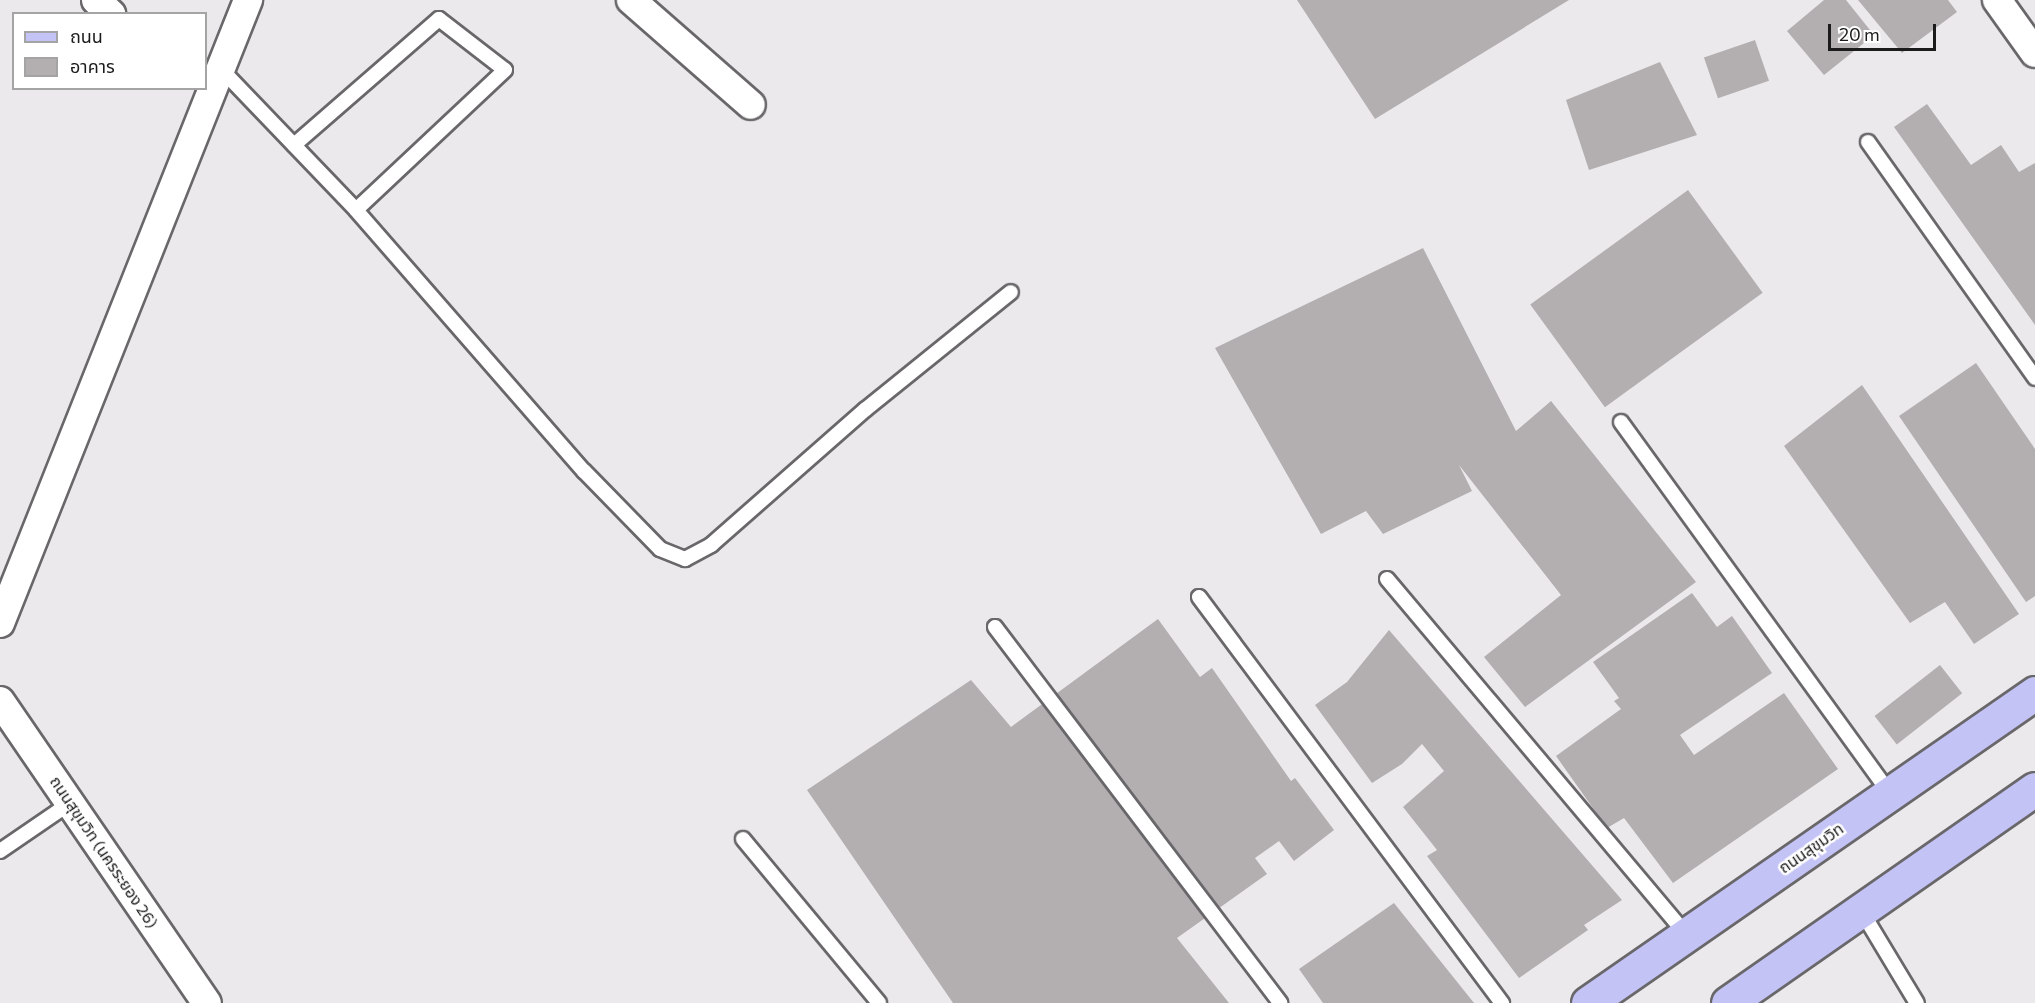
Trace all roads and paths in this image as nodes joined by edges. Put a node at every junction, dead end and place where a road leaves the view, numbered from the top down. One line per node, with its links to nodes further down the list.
1 (96, 0): 5 (street)
2 (248, 0): 7 (street)
3 (631, 0): 10 (street)
4 (1997, 0): 6 (street)
5 (109, 12)
6 (2035, 53)
7 (221, 69): 8 (street); 12 (lane)
8 (207, 88)
9 (203, 94): 19 (street)
10 (751, 105)
11 (1868, 142): 15 (lane)
12 (294, 145): 13 (lane); 13 (lane)
13 (356, 210): 14 (lane)
14 (1011, 292)
15 (2035, 378)
16 (1621, 422): 24 (lane)
17 (1387, 579): 29 (lane)
18 (1199, 597): 33 (lane)
19 (0, 623)
20 (994, 627): 32 (lane)
21 (2035, 693): 24 (main road, ถนนสุขุมวิท)
22 (0, 701): 25 (street, ถนนสุขุมวิท (นครระยอง 26))
23 (2035, 789): 28 (main road)
24 (1890, 793): 29 (main road, ถนนสุขุมวิท)
25 (70, 803): 27 (lane); 30 (street, ถนนสุขุมวิท (นครระยอง 26))
26 (743, 839): 31 (lane)
27 (0, 851)
28 (1862, 912): 35 (main road); 36 (lane)
29 (1686, 934): 34 (main road, ถนนสุขุมวิท)
30 (207, 1003)
31 (879, 1003)
32 (1280, 1003)
33 (1502, 1003)
34 (1587, 1003)
35 (1728, 1003)
36 (1917, 1003)

